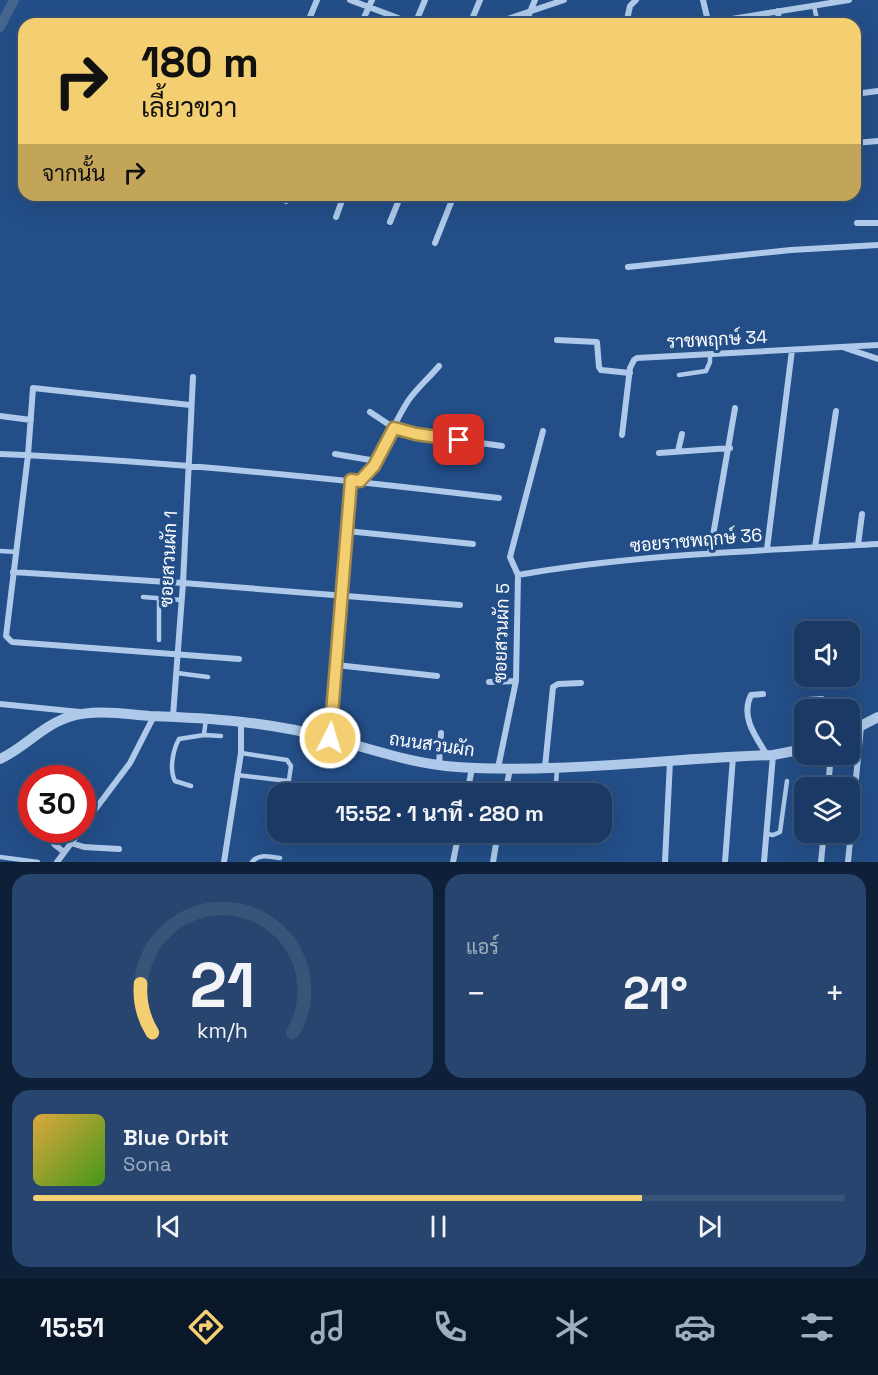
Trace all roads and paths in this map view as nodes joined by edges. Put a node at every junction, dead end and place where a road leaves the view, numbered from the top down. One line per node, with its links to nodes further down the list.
1 (317, 0): 15 (street)
2 (350, 0): 12 (street)
3 (372, 0): 12 (street)
4 (425, 0): 18 (street)
5 (480, 0): 19 (street)
6 (535, 0): 14 (street)
7 (564, 0): 14 (street)
8 (636, 0): 22 (street)
9 (703, 0): 23 (street)
10 (849, 0): 11 (street)
11 (817, 4): 13 (street)
12 (368, 8): 16 (street); 17 (street)
13 (778, 11): 24 (street); 25 (street)
14 (530, 12): 20 (street); 21 (street)
15 (310, 18)
16 (364, 18)
17 (397, 18)
18 (418, 18)
19 (472, 18)
20 (512, 18)
21 (528, 18)
22 (627, 18)
23 (706, 18)
24 (737, 18)
25 (779, 18)
26 (878, 91): 27 (street)
27 (861, 93)
28 (878, 141): 29 (street)
29 (861, 142)
30 (343, 201): 33 (street)
31 (398, 201): 34 (street)
32 (452, 201): 37 (street)
33 (336, 217)
34 (390, 222)
35 (857, 223): 36 (street)
36 (878, 223)
37 (435, 243)
38 (878, 245): 39 (street)
39 (628, 267)
40 (557, 340): 47 (street)
41 (878, 345): 42 (street, ราชพฤกษ์ 34)
42 (842, 347): 43 (street, ราชพฤกษ์ 34); 45 (street)
43 (792, 350): 44 (street, ราชพฤกษ์ 34); 78 (street)
44 (710, 354): 47 (street, ราชพฤกษ์ 34); 48 (lane)
45 (878, 360)
46 (439, 366): 56 (street)
47 (630, 373): 59 (street)
48 (679, 375)
49 (193, 376): 50 (street, ซอยสวนผัก 1)
50 (190, 405): 55 (street); 68 (street, ซอยสวนผัก 1)
51 (735, 408): 61 (street)
52 (836, 411): 77 (street)
53 (370, 412): 56 (street)
54 (0, 416): 55 (street)
55 (31, 420): 66 (street)
56 (394, 428): 60 (street); 67 (street)
57 (543, 431): 83 (street, ซอยสวนผัก 5)
58 (682, 434): 62 (street)
59 (622, 435)
60 (502, 446)
61 (730, 448): 62 (street); 81 (street)
62 (678, 452): 63 (street)
63 (659, 453)
64 (0, 454): 66 (street)
65 (335, 454): 67 (street)
66 (28, 455): 68 (street); 80 (street)
67 (376, 461): 70 (street)
68 (188, 466): 69 (street); 84 (street, ซอยสวนผัก 1)
69 (351, 480): 70 (street); 73 (street)
70 (360, 481): 71 (street)
71 (499, 498)
72 (862, 514): 76 (street)
73 (346, 531): 74 (street); 85 (street)
74 (473, 544)
75 (878, 544): 76 (street, ซอยราชพฤกษ์ 36)
76 (858, 545): 77 (street, ซอยราชพฤกษ์ 36)
77 (815, 547): 78 (street, ซอยราชพฤกษ์ 36)
78 (766, 549): 81 (street, ซอยราชพฤกษ์ 36)
79 (0, 551): 80 (lane)
80 (17, 552): 82 (street)
81 (710, 553): 83 (street, ซอยราชพฤกษ์ 36)
82 (13, 573): 84 (street); 91 (street)
83 (518, 575): 97 (street, ซอยสวนผัก 5)
84 (183, 583): 85 (street); 88 (street, ซอยสวนผัก 1)
85 (341, 594): 89 (street); 93 (street)
86 (143, 597): 87 (lane)
87 (159, 598): 88 (lane); 90 (lane)
88 (182, 600): 91 (street, ซอยสวนผัก 1)
89 (460, 604)
90 (159, 640)
91 (178, 655): 92 (street); 94 (street, ซอยสวนผัก 1)
92 (239, 659)
93 (336, 665): 95 (street); 112 (street)
94 (177, 673): 96 (lane); 104 (street, ซอยสวนผัก 1)
95 (437, 676)
96 (208, 677)
97 (516, 681): 98 (street); 123 (street, ซอยสวนผัก 5)
98 (489, 682)
99 (581, 683): 120 (street)
100 (763, 694): 115 (street)
101 (0, 704): 102 (street)
102 (90, 713): 103 (street, ถนนสวนผัก); 117 (street, ถนนสวนผัก)
103 (154, 716): 104 (street, ถนนสวนผัก); 132 (street)
104 (173, 716): 106 (street, ถนนสวนผัก)
105 (878, 717): 108 (street)
106 (206, 718): 107 (street, ถนนสวนผัก); 110 (lane)
107 (241, 721): 112 (street, ถนนสวนผัก); 114 (street)
108 (861, 726): 154 (street)
109 (441, 733): 119 (street)
110 (204, 735): 111 (lane); 131 (lane)
111 (221, 736)
112 (330, 738): 119 (street, ถนนสวนผัก)
113 (794, 751): 115 (street, ถนนสวนผัก)
114 (241, 753): 125 (street); 127 (lane)
115 (770, 755): 116 (street, ถนนสวนผัก); 133 (street)
116 (732, 757): 118 (street, ถนนสวนผัก); 151 (street)
117 (0, 759)
118 (670, 761): 121 (street, ถนนสวนผัก); 150 (street)
119 (439, 765): 122 (street, ถนนสวนผัก)
120 (544, 767): 121 (street, ถนนสวนผัก); 124 (street, ถนนสวนผัก)
121 (557, 767): 130 (lane)
122 (472, 768): 123 (street, ถนนสวนผัก); 128 (street)
123 (498, 768): 124 (street, ถนนสวนผัก)
124 (510, 769): 129 (street)
125 (237, 775): 127 (lane); 146 (street)
126 (788, 781): 133 (lane)
127 (288, 782)
128 (469, 783)
129 (507, 783)
130 (556, 783)
131 (191, 786)
132 (96, 809)
133 (767, 834): 152 (street)
134 (53, 843): 140 (street)
135 (71, 843): 139 (street); 140 (street)
136 (457, 843): 148 (street)
137 (496, 843): 149 (street)
138 (823, 843): 153 (street)
139 (119, 849)
140 (64, 852): 145 (street)
141 (0, 857): 143 (lane)
142 (280, 858): 147 (lane)
143 (11, 860): 144 (lane)
144 (38, 862)
145 (57, 862)
146 (225, 862)
147 (252, 862)
148 (453, 862)
149 (493, 862)
150 (665, 862)
151 (725, 862)
152 (764, 862)
153 (821, 862)
154 (848, 862)

